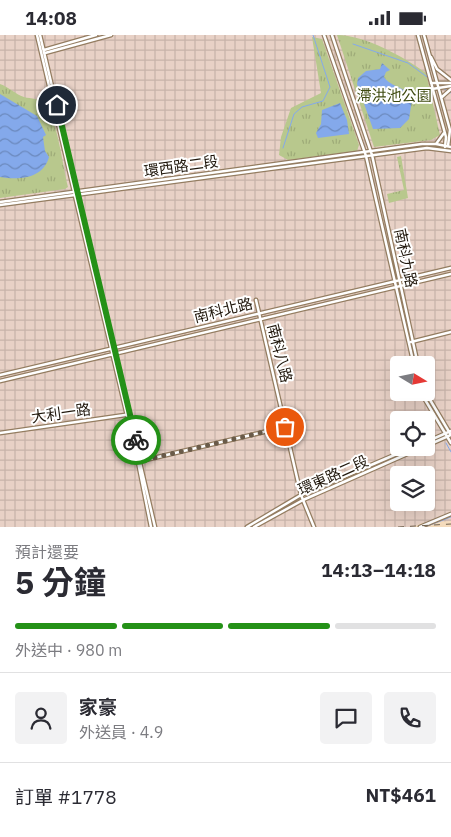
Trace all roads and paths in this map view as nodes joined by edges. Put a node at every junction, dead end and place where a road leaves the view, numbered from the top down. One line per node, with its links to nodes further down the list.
1 (39, 35): 9 (street)
2 (96, 35): 9 (street)
3 (112, 35): 9 (street)
4 (324, 35): 20 (street, 南科九路)
5 (332, 35): 19 (street, 南科九路)
6 (418, 35): 10 (street)
7 (424, 35): 8 (street)
8 (428, 50): 10 (street); 11 (street)
9 (43, 52): 21 (street)
10 (434, 83): 11 (street); 12 (street); 13 (street)
11 (451, 84): 12 (street); 14 (street)
12 (440, 87): 13 (street); 14 (street)
13 (432, 89): 15 (street)
14 (444, 106): 16 (street)
15 (444, 131): 17 (street); 18 (street)
16 (451, 132): 18 (street)
17 (436, 144): 18 (street); 19 (street)
18 (448, 148): 19 (street)
19 (371, 153): 20 (street, 環西路二段); 25 (street, 南科九路)
20 (365, 154): 21 (street, 環西路二段); 26 (street, 南科九路)
21 (75, 194): 22 (street, 環西路二段); 34 (street)
22 (0, 203)
23 (451, 268): 25 (street, 南科北路)
24 (451, 274): 27 (street, 南科北路)
25 (399, 280): 26 (street, 南科北路); 27 (street, 南科九路)
26 (394, 281): 28 (street, 南科九路); 30 (street, 南科北路)
27 (400, 285): 28 (street, 南科北路); 33 (street, 南科九路)
28 (396, 287): 31 (street, 南科北路); 33 (street, 南科九路)
29 (256, 300): 30 (street, 南科八路)
30 (258, 313): 31 (street, 南科八路); 34 (street, 南科北路)
31 (260, 319): 35 (street, 南科北路); 43 (street, 南科八路)
32 (451, 332): 33 (street)
33 (411, 342): 36 (street, 南科九路); 37 (street, 南科九路)
34 (112, 349): 35 (street); 38 (street, 南科北路)
35 (114, 354): 39 (street, 南科北路); 42 (street); 52 (street)
36 (413, 356)
37 (415, 356)
38 (0, 375)
39 (0, 381)
40 (425, 401): 46 (street)
41 (431, 401): 45 (street)
42 (125, 415): 44 (street, 大利一路); 52 (street)
43 (285, 427): 52 (street); 53 (street, 南科八路)
44 (0, 433)
45 (450, 433): 46 (street, 環東路二段)
46 (444, 436): 47 (street, 環東路二段); 48 (street, 環東路二段); 49 (street)
47 (435, 439)
48 (435, 441)
49 (451, 443)
50 (392, 456): 53 (street, 環東路二段)
51 (405, 456): 54 (street, 環東路二段)
52 (140, 462): 56 (street); 57 (street)
53 (301, 495): 54 (street, 南科八路); 58 (street, 環東路二段)
54 (303, 501): 59 (street, 環東路二段); 60 (street, 南科八路)
55 (451, 514): 61 (street)
56 (151, 527)
57 (155, 527)
58 (247, 527)
59 (254, 527)
60 (314, 527)
61 (420, 527)

